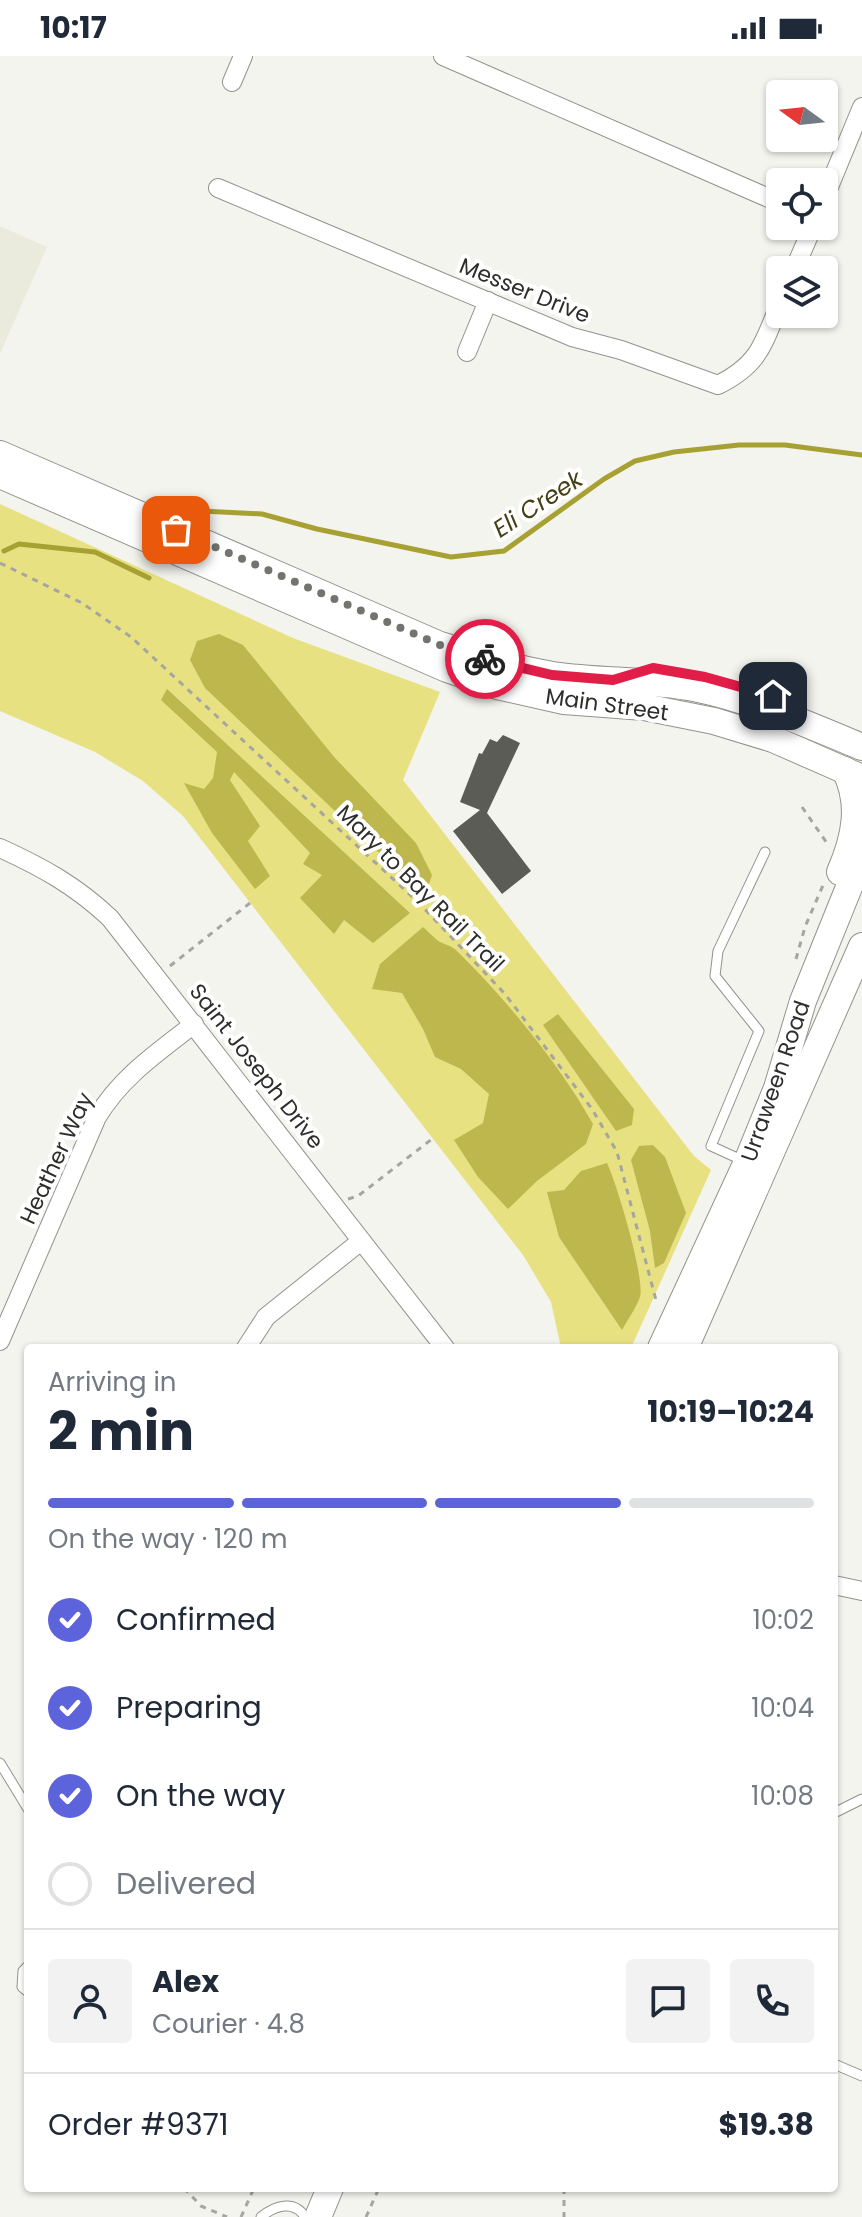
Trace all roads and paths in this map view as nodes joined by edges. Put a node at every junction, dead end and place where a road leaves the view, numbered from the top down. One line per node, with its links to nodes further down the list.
1 (243, 56): 3 (street)
2 (443, 56): 7 (street)
3 (232, 82)
4 (862, 107): 5 (street)
5 (837, 168)
6 (218, 188): 8 (street, Messer Drive)
7 (766, 197)
8 (488, 301): 9 (street, Messer Drive); 10 (street)
9 (769, 328)
10 (467, 352)
11 (0, 454): 14 (main road, Main Street)
12 (0, 475): 17 (main road, Main Street)
13 (0, 563): 32 (path, Mary to Bay Rail Trail)
14 (613, 680): 15 (main road); 16 (main road, Main Street)
15 (862, 726)
16 (862, 747)
17 (853, 774): 26 (main road)
18 (802, 807): 22 (path)
19 (0, 848): 25 (street, Saint Joseph Drive)
20 (765, 852): 29 (lane)
21 (862, 855): 26 (main road, Urraween Road)
22 (835, 856)
23 (250, 903): 25 (path)
24 (862, 946): 37 (main road, Urraween Road)
25 (153, 972): 27 (street, Saint Joseph Drive)
26 (803, 1001): 29 (main road, Urraween Road)
27 (194, 1024): 30 (street, Saint Joseph Drive); 33 (street, Heather Way)
28 (432, 1139): 30 (path)
29 (747, 1162): 36 (main road, Urraween Road)
30 (335, 1206): 31 (street, Saint Joseph Drive)
31 (361, 1241): 34 (street); 35 (street, Saint Joseph Drive)
32 (653, 1314)
33 (0, 1341)
34 (249, 1344)
35 (442, 1344)
36 (663, 1344)
37 (687, 1344)
38 (838, 1586): 39 (street)
39 (862, 1591)
40 (0, 1763): 42 (lane)
41 (862, 1799): 43 (lane)
42 (24, 1802)
43 (838, 1811)
44 (24, 1970): 45 (lane)
45 (24, 1989)
46 (838, 2066): 47 (lane)
47 (862, 2076)
48 (188, 2192): 54 (path)
49 (252, 2192): 55 (path)
50 (326, 2192): 53 (main road)
51 (377, 2192): 57 (path)
52 (564, 2192): 58 (path)
53 (307, 2210): 56 (lane)
54 (227, 2217)
55 (241, 2217)
56 (261, 2217)
57 (366, 2217)
58 (564, 2217)

